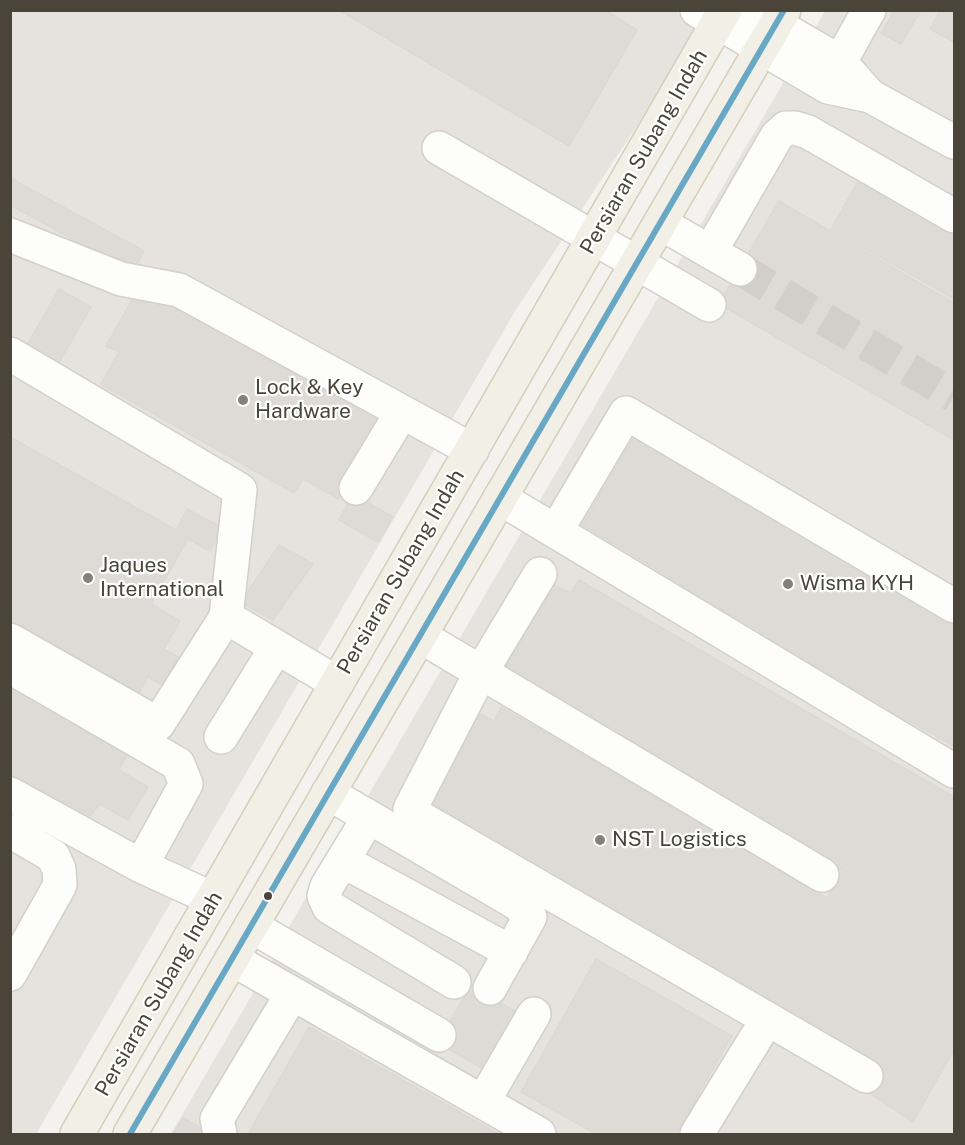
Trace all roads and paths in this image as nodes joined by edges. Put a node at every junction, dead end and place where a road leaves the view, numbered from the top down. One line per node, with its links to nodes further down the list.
1 (869, 10): 4 (street)
2 (714, 15): 3 (street); 11 (main road, Persiaran Subang Indah)
3 (768, 23): 4 (street); 5 (street); 9 (main road)
4 (840, 62): 5 (street)
5 (870, 96): 6 (street)
6 (954, 142)
7 (439, 148): 11 (street)
8 (954, 216): 12 (street)
9 (660, 223): 12 (street); 13 (main road)
10 (10, 235): 17 (street)
11 (594, 238): 13 (street); 18 (main road, Persiaran Subang Indah)
12 (710, 252): 14 (street)
13 (637, 263): 15 (street); 20 (main road)
14 (740, 269)
15 (709, 305)
16 (10, 354): 24 (street)
17 (402, 412): 18 (street); 19 (street)
18 (472, 450): 30 (main road, Persiaran Subang Indah)
19 (356, 488)
20 (500, 498): 21 (street); 25 (main road)
21 (556, 531): 23 (street); 32 (street)
22 (540, 574): 29 (street)
23 (954, 606)
24 (226, 617): 26 (street); 27 (street)
25 (420, 636): 29 (street); 33 (main road)
26 (10, 640)
27 (276, 648): 30 (street); 31 (street)
28 (10, 667): 38 (street)
29 (481, 672): 39 (street); 51 (street)
30 (337, 683): 40 (main road, Persiaran Subang Indah)
31 (221, 737)
32 (954, 771)
33 (328, 793): 35 (street); 41 (main road)
34 (10, 794): 38 (street)
35 (369, 817): 37 (street); 42 (street)
36 (10, 831): 44 (street)
37 (342, 861): 42 (street); 45 (street)
38 (141, 866): 40 (street)
39 (822, 875)
40 (213, 899): 53 (main road, Persiaran Subang Indah)
41 (251, 926): 43 (main road); 49 (street)
42 (511, 952): 46 (street)
43 (232, 959): 47 (street); 54 (main road)
44 (10, 974)
45 (454, 982)
46 (490, 988)
47 (292, 993): 52 (street); 55 (street)
48 (534, 1014): 52 (street)
49 (440, 1035)
50 (757, 1036): 57 (street)
51 (866, 1076)
52 (483, 1102): 56 (street)
53 (77, 1134)
54 (129, 1134)
55 (220, 1134)
56 (539, 1134)
57 (697, 1134)

